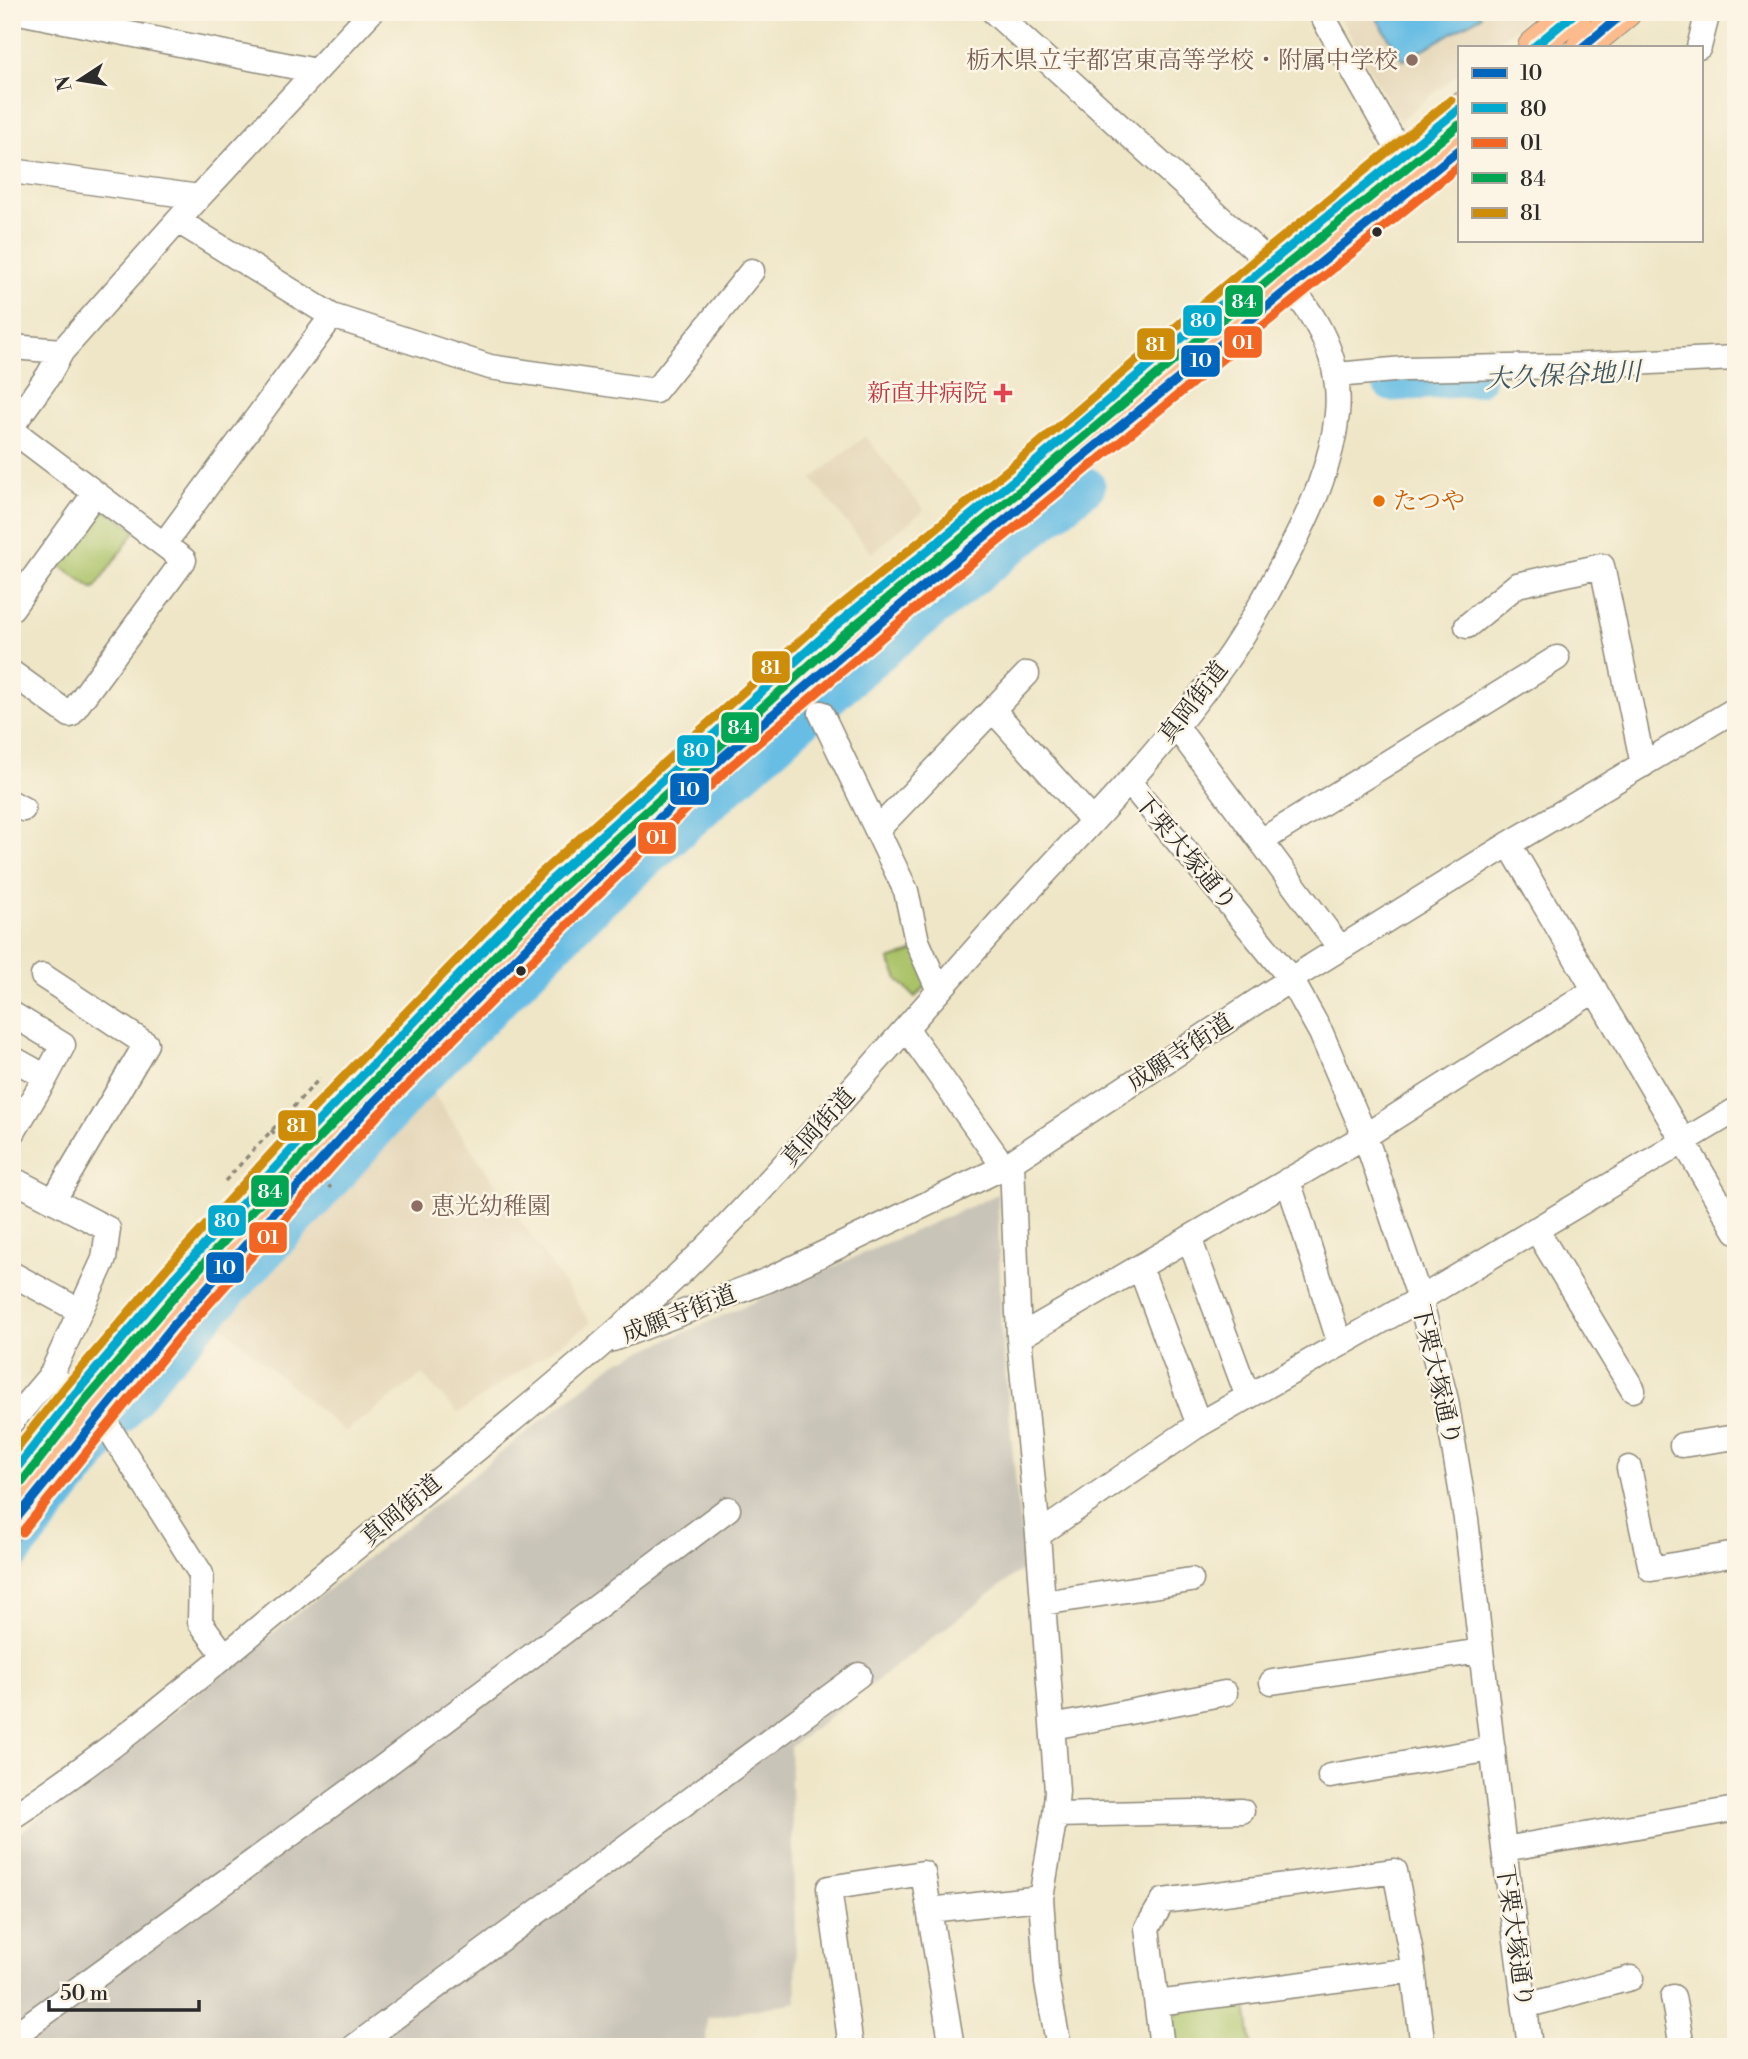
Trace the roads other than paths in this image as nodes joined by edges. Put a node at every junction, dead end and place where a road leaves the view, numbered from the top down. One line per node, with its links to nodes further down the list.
1 (19, 12): 11 (street)
2 (371, 12): 11 (street)
3 (994, 12): 18 (street, 真岡街道)
4 (1320, 12): 14 (street)
5 (1576, 12): 8 (main road)
6 (1625, 12): 9 (main road)
7 (1708, 12): 10 (street)
8 (1535, 46)
9 (1584, 46)
10 (1699, 46)
11 (316, 71): 16 (street)
12 (1458, 110): 14 (main road)
13 (1458, 151): 20 (main road)
14 (1402, 156): 18 (main road)
15 (12, 171): 16 (street)
16 (200, 197): 17 (street)
17 (178, 221): 21 (street); 23 (street)
18 (1270, 263): 20 (street, 真岡街道); 74 (main road)
19 (752, 271): 21 (street)
20 (1292, 286): 25 (street, 真岡街道); 76 (main road)
21 (332, 316): 28 (street)
22 (12, 347): 23 (street)
23 (62, 351): 26 (street)
24 (1736, 358): 25 (street)
25 (1336, 374): 37 (street, 真岡街道)
26 (12, 428): 27 (street)
27 (95, 493): 28 (street); 29 (street)
28 (164, 544): 32 (street)
29 (12, 608)
30 (1468, 626): 38 (street)
31 (1557, 658): 42 (street)
32 (12, 673)
33 (1027, 674): 35 (street)
34 (1736, 709): 38 (street, 成願寺街道)
35 (993, 710): 40 (street); 41 (street)
36 (821, 713): 41 (street)
37 (1175, 725): 39 (street, 真岡街道); 42 (street)
38 (1643, 765): 43 (street, 成願寺街道)
39 (1129, 782): 40 (street, 真岡街道); 46 (street, 下栗大塚通り)
40 (1093, 821): 48 (street, 真岡街道)
41 (877, 830): 48 (street)
42 (1261, 841): 44 (street)
43 (1509, 844): 44 (street, 成願寺街道); 47 (street)
44 (1340, 948): 46 (street, 成願寺街道)
45 (43, 976): 60 (street)
46 (1291, 979): 55 (street, 下栗大塚通り); 57 (street, 成願寺街道)
47 (1595, 990): 55 (street); 56 (street)
48 (939, 991): 50 (street, 真岡街道)
49 (12, 1014): 52 (street)
50 (906, 1028): 57 (street); 70 (street, 真岡街道)
51 (12, 1058): 52 (street)
52 (46, 1077): 54 (street)
53 (1736, 1110): 56 (street)
54 (12, 1134)
55 (1365, 1136): 59 (street); 66 (street, 下栗大塚通り)
56 (1684, 1141): 61 (street); 62 (street)
57 (1008, 1165): 68 (street); 70 (street, 成願寺街道)
58 (12, 1180): 60 (street)
59 (1288, 1181): 63 (street); 69 (street)
60 (53, 1201): 67 (street)
61 (1536, 1229): 66 (street); 72 (street)
62 (1736, 1231)
63 (1189, 1238): 64 (street); 75 (street)
64 (1140, 1267): 68 (street); 78 (street)
65 (12, 1274): 67 (street)
66 (1420, 1299): 69 (street); 89 (street, 下栗大塚通り)
67 (80, 1311): 71 (street)
68 (1019, 1337): 85 (street)
69 (1339, 1344): 75 (street)
70 (599, 1345): 90 (street, 真岡街道)
71 (51, 1375): 73 (street); 74 (street)
72 (1633, 1390)
73 (21, 1394): 77 (street)
74 (75, 1394): 76 (street); 82 (main road)
75 (1248, 1397): 78 (street)
76 (100, 1414): 84 (main road); 90 (street)
77 (12, 1420)
78 (1199, 1425): 85 (street)
79 (1736, 1437): 80 (street)
80 (1682, 1445)
81 (1629, 1468): 86 (street)
82 (12, 1474)
83 (728, 1509): 109 (street)
84 (12, 1524)
85 (1038, 1535): 88 (street)
86 (1736, 1554)
87 (1191, 1580): 88 (street)
88 (1044, 1603): 94 (street)
89 (1481, 1651): 92 (street); 95 (street, 下栗大塚通り)
90 (225, 1656): 100 (street, 真岡街道)
91 (859, 1675): 110 (street)
92 (1272, 1682)
93 (1225, 1693): 94 (street)
94 (1053, 1727): 99 (street)
95 (1493, 1749): 96 (street); 101 (street, 下栗大塚通り)
96 (1331, 1776)
97 (1736, 1809): 101 (street)
98 (1242, 1811): 99 (street)
99 (1055, 1815): 102 (street)
100 (12, 1817)
101 (1504, 1849): 108 (street, 下栗大塚通り)
102 (1041, 1898): 103 (street); 113 (street)
103 (929, 1910): 111 (street); 112 (street)
104 (1413, 1970): 107 (street); 107 (street); 115 (street)
105 (1631, 1978): 108 (street)
106 (1673, 1997): 117 (street)
107 (1157, 2003): 114 (street)
108 (1525, 2006): 116 (street, 下栗大塚通り)
109 (12, 2037)
110 (354, 2047)
111 (851, 2047)
112 (951, 2047)
113 (1059, 2047)
114 (1162, 2047)
115 (1423, 2047)
116 (1530, 2047)
117 (1682, 2047)

